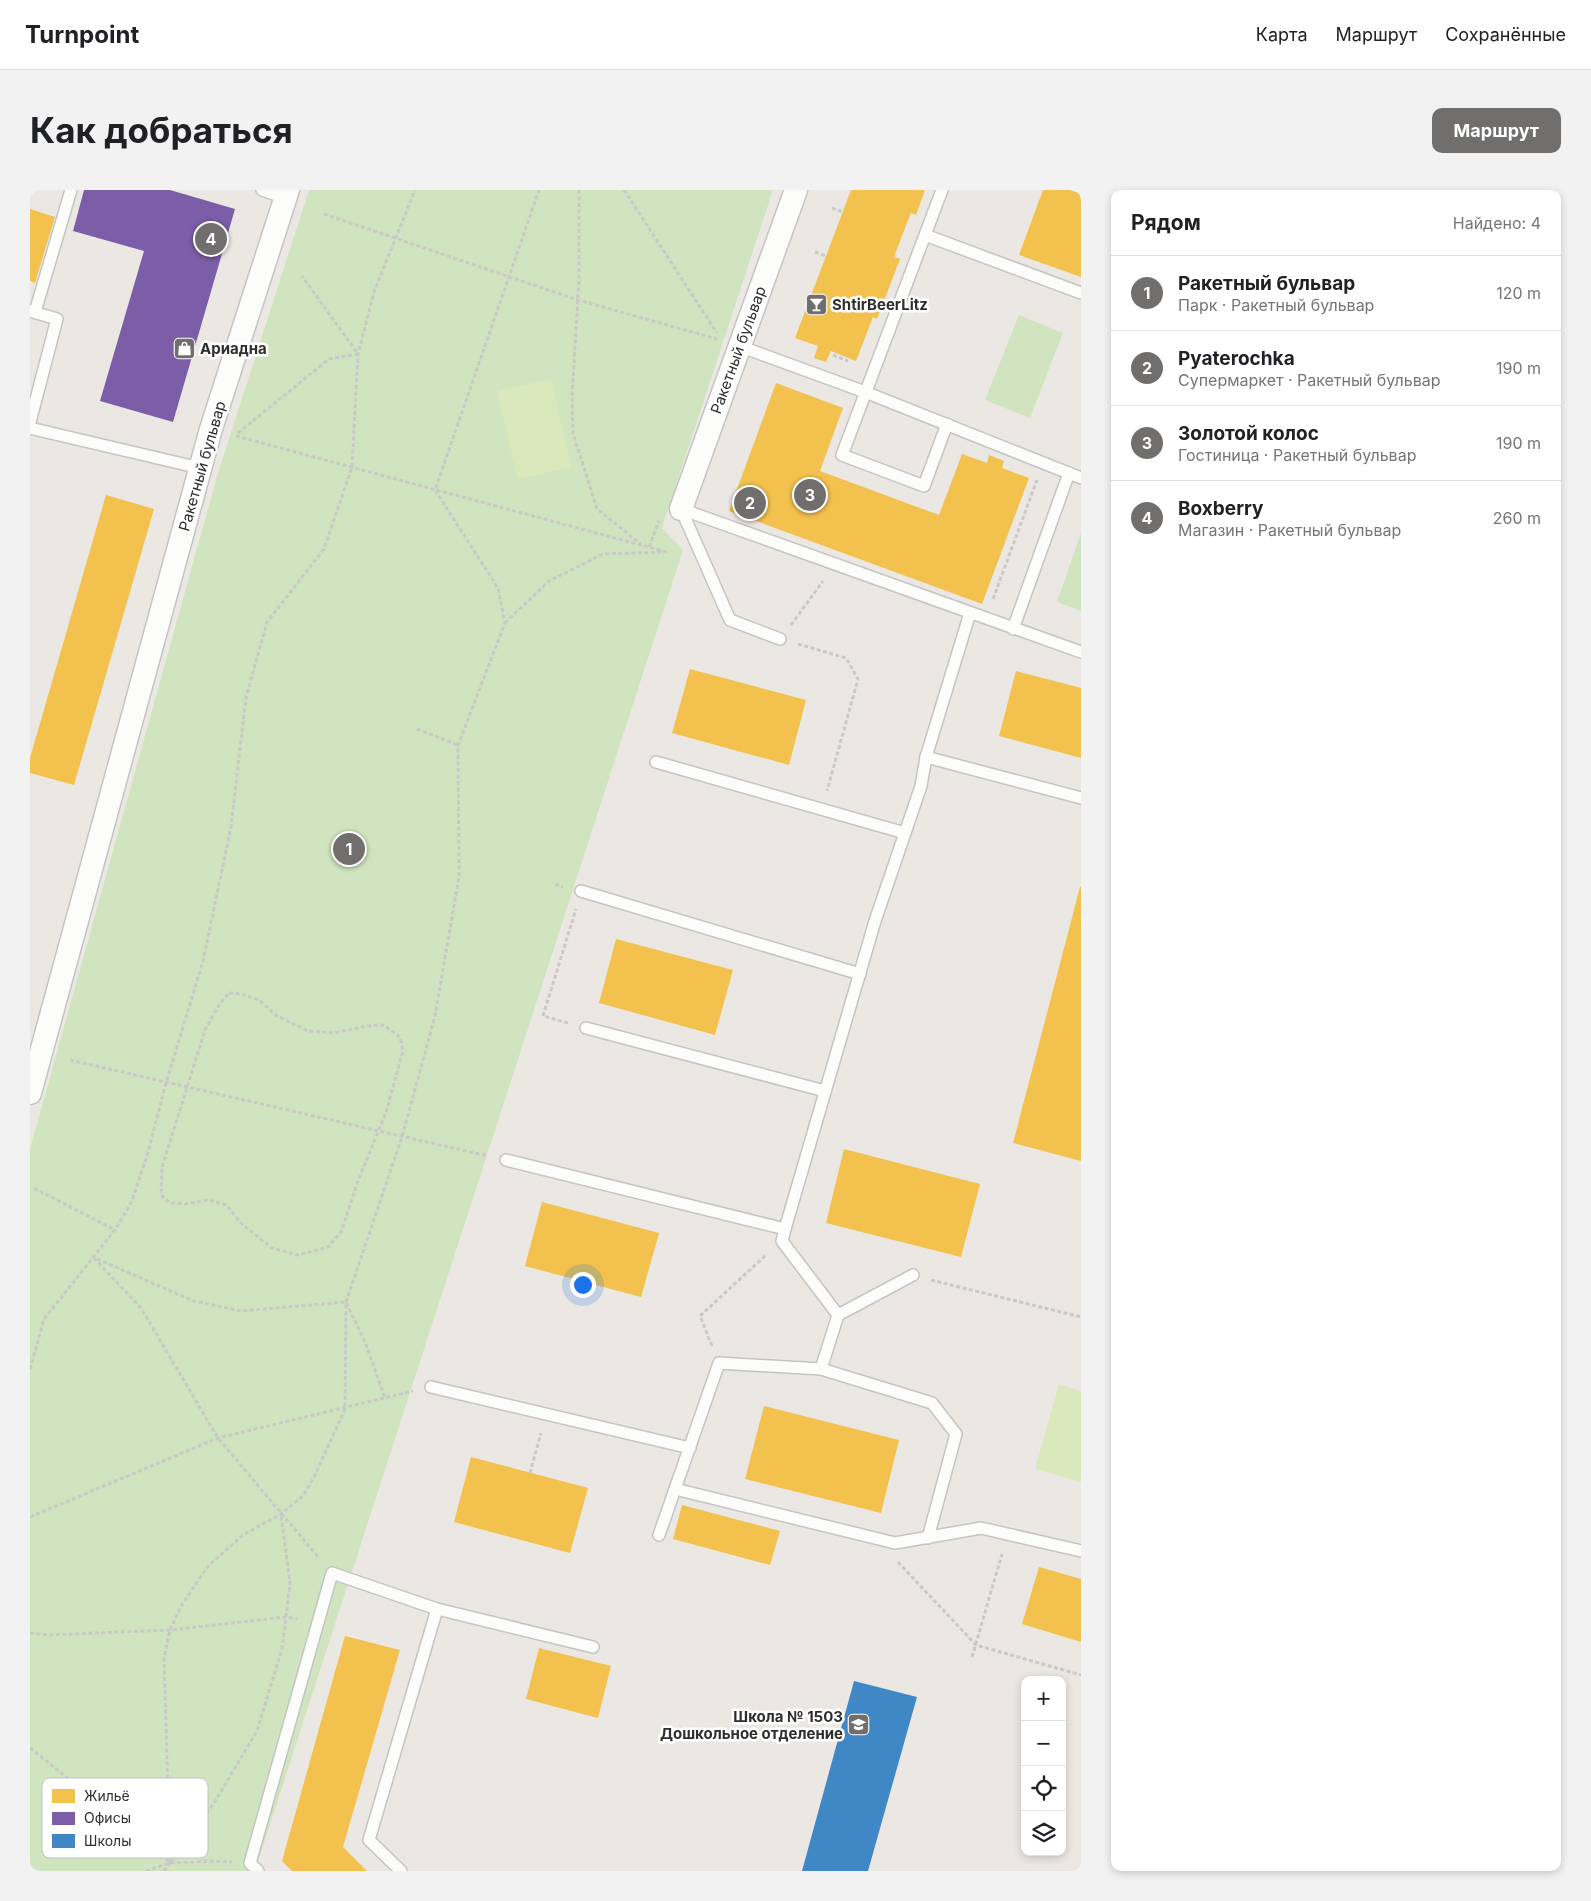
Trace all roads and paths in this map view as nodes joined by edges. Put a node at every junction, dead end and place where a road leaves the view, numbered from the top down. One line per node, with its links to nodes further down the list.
1 (71, 190): 21 (lane)
2 (262, 190): 9 (lane)
3 (414, 190): 14 (path)
4 (539, 190): 18 (path)
5 (579, 190): 20 (path)
6 (624, 190): 20 (path)
7 (796, 190): 22 (street, Ракетный бульвар)
8 (942, 190): 13 (lane)
9 (287, 194): 33 (street, Ракетный бульвар)
10 (832, 208): 11 (path)
11 (843, 212)
12 (324, 214): 14 (path)
13 (925, 234): 19 (lane); 26 (lane)
14 (395, 239): 18 (path); 23 (path)
15 (815, 252): 16 (path)
16 (826, 256)
17 (302, 276): 23 (path)
18 (510, 277): 20 (path); 37 (path)
19 (1081, 293)
20 (578, 300): 39 (path)
21 (33, 312): 27 (lane)
22 (739, 346): 26 (lane); 38 (street, Ракетный бульвар)
23 (358, 354): 30 (path); 32 (path)
24 (833, 355): 25 (path)
25 (848, 361)
26 (865, 392): 28 (lane); 28 (lane)
27 (30, 422)
28 (947, 424): 35 (lane)
29 (30, 428): 33 (lane)
30 (234, 435)
31 (243, 437): 32 (path)
32 (352, 467): 37 (path); 61 (path)
33 (200, 468): 59 (street, Ракетный бульвар)
34 (1040, 472): 43 (path)
35 (1068, 473): 36 (lane); 45 (lane)
36 (1081, 478)
37 (436, 490): 39 (path); 44 (path)
38 (671, 511): 40 (path); 41 (lane); 46 (lane)
39 (642, 545): 40 (path)
40 (649, 547): 44 (path)
41 (835, 565): 42 (lane); 46 (path)
42 (970, 613): 43 (lane); 50 (lane)
43 (986, 619): 45 (lane)
44 (505, 623): 49 (path)
45 (1013, 629): 47 (lane)
46 (780, 639): 53 (path)
47 (1081, 652)
48 (417, 728): 49 (path)
49 (458, 745): 66 (path)
50 (926, 757): 52 (lane); 54 (lane)
51 (656, 762): 53 (lane)
52 (1081, 798)
53 (822, 809): 54 (lane)
54 (905, 833): 57 (lane)
55 (555, 884): 56 (path)
56 (581, 892): 57 (lane); 58 (path)
57 (860, 974): 63 (lane)
58 (586, 1028): 63 (lane)
59 (36, 1052): 64 (street, Ракетный бульвар)
60 (70, 1060): 61 (path)
61 (166, 1083): 62 (path); 70 (path)
62 (188, 1086): 65 (path); 65 (path); 65 (path)
63 (826, 1091): 69 (lane)
64 (30, 1092)
65 (378, 1131): 66 (path)
66 (402, 1137): 67 (path); 74 (path)
67 (506, 1160): 69 (lane)
68 (34, 1188): 70 (path)
69 (785, 1228): 71 (lane)
70 (115, 1230): 72 (path)
71 (782, 1241): 75 (lane); 77 (path)
72 (94, 1258): 74 (path); 78 (path); 84 (path)
73 (913, 1275): 75 (lane); 76 (path)
74 (346, 1302): 81 (path); 82 (path)
75 (838, 1315): 79 (lane)
76 (1081, 1317)
77 (719, 1363): 79 (lane); 85 (lane)
78 (30, 1369)
79 (821, 1369): 93 (lane)
80 (430, 1387): 81 (path); 83 (lane)
81 (385, 1398): 82 (path)
82 (345, 1409): 84 (path); 88 (path)
83 (546, 1413): 85 (lane); 86 (path)
84 (218, 1438): 88 (path); 89 (path)
85 (690, 1448): 87 (lane)
86 (530, 1473)
87 (675, 1488): 91 (lane); 92 (lane)
88 (281, 1514): 95 (path); 97 (path); 99 (path)
89 (30, 1517)
90 (1008, 1534): 93 (lane); 94 (lane); 101 (path)
91 (659, 1535)
92 (876, 1538): 93 (lane); 101 (path)
93 (928, 1538)
94 (1081, 1551)
95 (332, 1573): 96 (lane); 98 (lane)
96 (437, 1609): 102 (lane); 116 (lane)
97 (286, 1617): 98 (path); 99 (path); 108 (path)
98 (318, 1622): 113 (lane)
99 (170, 1630): 100 (path); 107 (path)
100 (30, 1633)
101 (976, 1645): 103 (path); 104 (path)
102 (593, 1647)
103 (972, 1657)
104 (1081, 1675)
105 (30, 1748): 106 (path)
106 (68, 1778)
107 (168, 1778)
108 (208, 1811)
109 (164, 1858): 112 (path)
110 (170, 1858): 112 (path)
111 (174, 1858): 112 (path)
112 (170, 1863): 113 (path); 114 (path); 115 (path)
113 (254, 1867)
114 (146, 1871)
115 (164, 1871)
116 (401, 1871)

